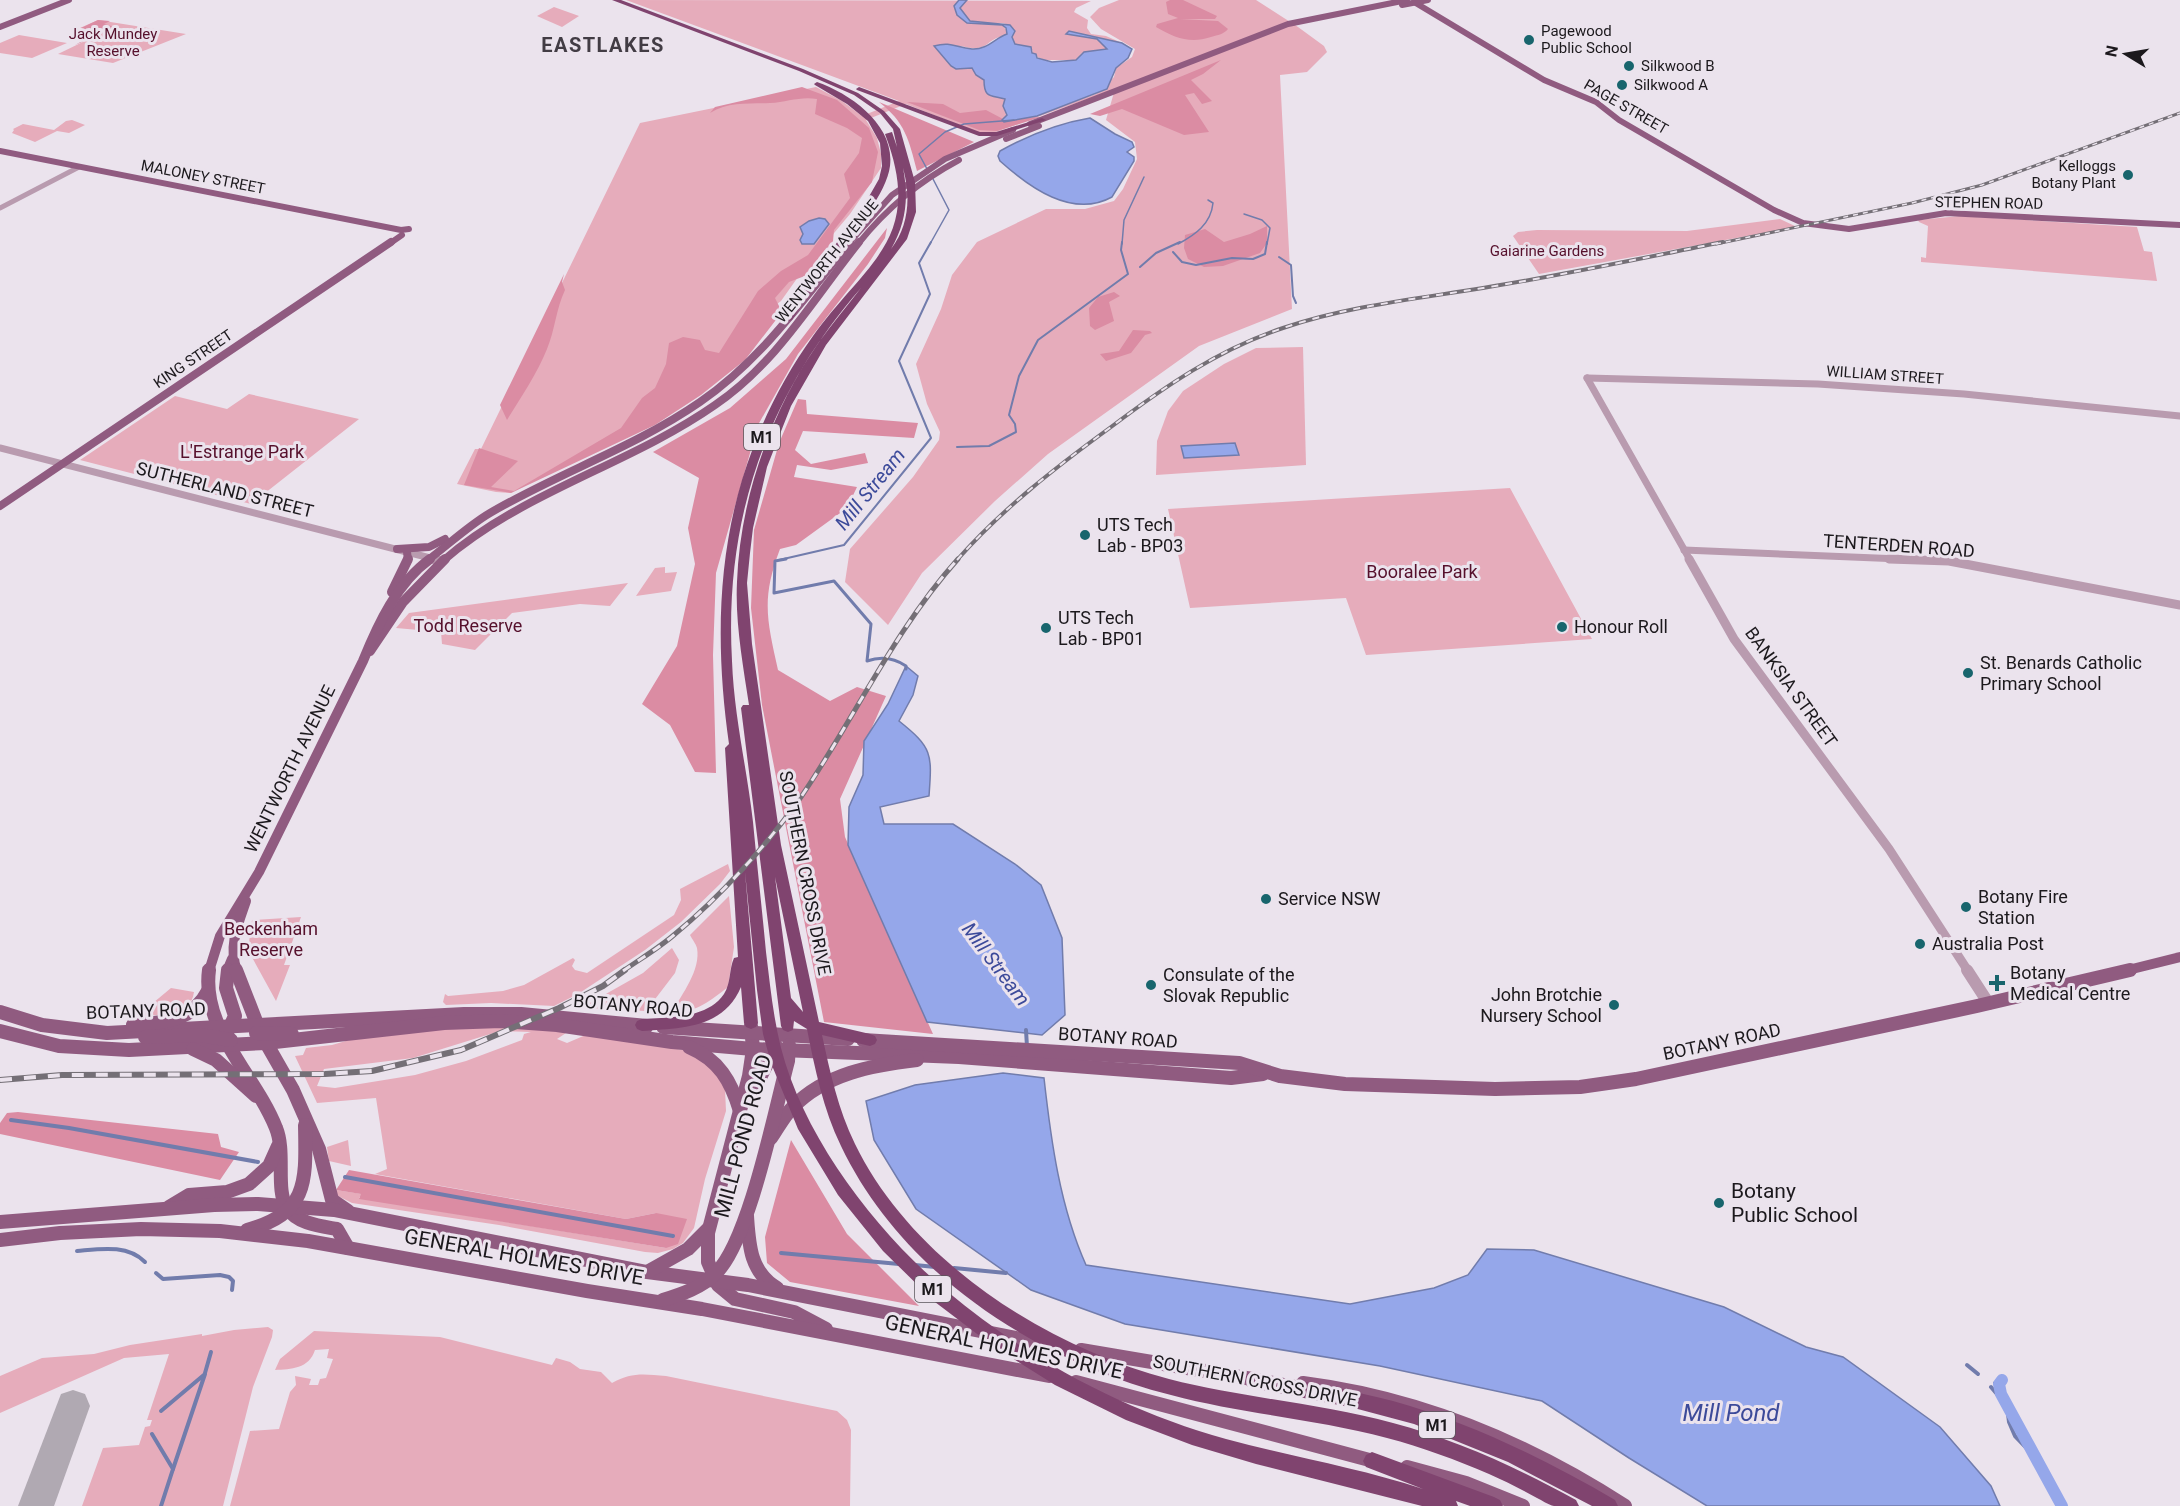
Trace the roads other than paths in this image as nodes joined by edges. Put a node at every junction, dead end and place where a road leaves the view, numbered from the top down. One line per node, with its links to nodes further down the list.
1 (1395, 0): 6 (main road)
2 (1428, 0): 4 (main road, WENTWORTH AVENUE)
3 (64, 1): 7 (main road); 8 (main road)
4 (1410, 1): 6 (main road, WENTWORTH AVENUE); 14 (main road, WENTWORTH AVENUE); 21 (main road, PAGE STREET)
5 (613, 2): 9 (highway, SOUTHERN CROSS DRIVE / M1)
6 (1372, 6): 12 (main road, WENTWORTH AVENUE)
7 (61, 10)
8 (0, 25)
9 (700, 35): 10 (highway, SOUTHERN CROSS DRIVE / M1); 11 (highway, SOUTHERN CROSS DRIVE / M1)
10 (801, 70): 11 (highway, SOUTHERN CROSS DRIVE / M1); 13 (highway)
11 (873, 113): 18 (highway); 37 (highway, SOUTHERN CROSS DRIVE / M1); 39 (highway, SOUTHERN CROSS DRIVE / M1)
12 (1042, 120): 13 (highway); 14 (main road, WENTWORTH AVENUE)
13 (959, 129): 14 (highway)
14 (984, 145): 17 (main road, WENTWORTH AVENUE); 17 (main road, WENTWORTH AVENUE)
15 (0, 151): 16 (main road, MALONEY STREET)
16 (79, 167): 20 (street); 23 (main road, MALONEY STREET)
17 (928, 173): 19 (main road, WENTWORTH AVENUE); 34 (main road, WENTWORTH AVENUE)
18 (885, 174): 19 (highway); 24 (highway)
19 (900, 188): 24 (main road, WENTWORTH AVENUE)
20 (0, 208)
21 (1799, 221): 22 (main road, STEPHEN ROAD)
22 (2180, 225)
23 (402, 233): 28 (main road, KING STREET)
24 (789, 318): 30 (main road, WENTWORTH AVENUE)
25 (1587, 378): 26 (street, WILLIAM STREET); 32 (street, BANKSIA STREET)
26 (2180, 416)
27 (0, 448): 28 (street, SUTHERLAND STREET)
28 (63, 464): 29 (main road, KING STREET); 31 (street, SUTHERLAND STREET)
29 (0, 506)
30 (473, 524): 31 (main road); 33 (main road, WENTWORTH AVENUE)
31 (402, 550): 33 (street, SUTHERLAND STREET); 36 (main road)
32 (1684, 550): 35 (street, TENTERDEN ROAD); 46 (street, BANKSIA STREET)
33 (430, 558): 34 (street, SUTHERLAND STREET); 36 (main road, WENTWORTH AVENUE)
34 (442, 561): 38 (main road, WENTWORTH AVENUE)
35 (2180, 605)
36 (388, 607): 38 (main road, WENTWORTH AVENUE)
37 (746, 644): 45 (highway); 88 (highway, SOUTHERN CROSS DRIVE / M1)
38 (363, 661): 40 (main road, WENTWORTH AVENUE)
39 (730, 702): 41 (highway); 85 (highway, SOUTHERN CROSS DRIVE / M1)
40 (249, 892): 43 (main road, WENTWORTH AVENUE); 44 (main road, WENTWORTH AVENUE)
41 (741, 919): 48 (highway); 49 (highway)
42 (2180, 957): 46 (main road, BOTANY ROAD)
43 (232, 959): 52 (main road, WENTWORTH AVENUE); 53 (main road)
44 (208, 991): 51 (main road); 52 (main road, WENTWORTH AVENUE)
45 (784, 997): 54 (highway); 55 (highway)
46 (1989, 1004): 61 (main road, BOTANY ROAD)
47 (0, 1012): 51 (main road, BOTANY ROAD)
48 (642, 1025): 49 (main road, BOTANY ROAD); 53 (main road, BOTANY ROAD)
49 (751, 1028): 54 (main road, BOTANY ROAD); 59 (main road, MILL POND ROAD)
50 (0, 1032): 58 (main road, BOTANY ROAD)
51 (112, 1032): 52 (main road, BOTANY ROAD)
52 (225, 1034): 53 (main road); 57 (main road, BOTANY ROAD); 58 (main road, BOTANY ROAD); 64 (main road)
53 (262, 1034): 56 (main road, BOTANY ROAD); 57 (main road, BOTANY ROAD); 63 (main road)
54 (792, 1037): 55 (main road, BOTANY ROAD); 60 (main road, BOTANY ROAD); 62 (main road, BOTANY ROAD); 68 (main road, MILL POND ROAD)
55 (870, 1040): 61 (main road, BOTANY ROAD)
56 (672, 1042): 59 (main road, BOTANY ROAD); 65 (main road)
57 (246, 1044): 63 (main road)
58 (174, 1048): 64 (main road)
59 (753, 1049): 60 (main road, BOTANY ROAD); 65 (main road, MILL POND ROAD)
60 (772, 1050): 65 (main road)
61 (1000, 1053): 62 (main road, BOTANY ROAD)
62 (959, 1057): 68 (main road)
63 (278, 1066): 66 (main road)
64 (266, 1105): 67 (main road)
65 (740, 1114): 73 (main road, MILL POND ROAD)
66 (305, 1121): 69 (main road); 71 (main road)
67 (280, 1139): 69 (main road); 70 (main road)
68 (766, 1145): 72 (main road, MILL POND ROAD)
69 (289, 1208): 70 (main road, GENERAL HOLMES DRIVE); 71 (main road, GENERAL HOLMES DRIVE); 75 (main road); 77 (main road, GENERAL HOLMES DRIVE)
70 (166, 1209): 74 (main road, GENERAL HOLMES DRIVE)
71 (351, 1213): 78 (main road, GENERAL HOLMES DRIVE)
72 (747, 1214): 79 (main road, MILL POND ROAD); 80 (main road)
73 (713, 1218): 78 (main road); 79 (main road, MILL POND ROAD)
74 (0, 1222)
75 (232, 1232): 76 (main road, GENERAL HOLMES DRIVE); 77 (main road, GENERAL HOLMES DRIVE)
76 (0, 1240)
77 (348, 1248): 81 (main road, GENERAL HOLMES DRIVE)
78 (647, 1272): 79 (main road, GENERAL HOLMES DRIVE)
79 (712, 1279): 80 (main road, GENERAL HOLMES DRIVE / M1); 81 (main road, MILL POND ROAD); 82 (main road, GENERAL HOLMES DRIVE)
80 (788, 1293): 83 (main road, GENERAL HOLMES DRIVE / M1)
81 (645, 1299): 82 (main road, GENERAL HOLMES DRIVE)
82 (835, 1334): 84 (main road, GENERAL HOLMES DRIVE)
83 (1253, 1380): 89 (highway, M1); 90 (main road, GENERAL HOLMES DRIVE)
84 (1372, 1461): 86 (highway); 87 (main road, GENERAL HOLMES DRIVE)
85 (1449, 1506)
86 (1494, 1506)
87 (1523, 1506)
88 (1570, 1506)
89 (1609, 1506)
90 (1625, 1506)

